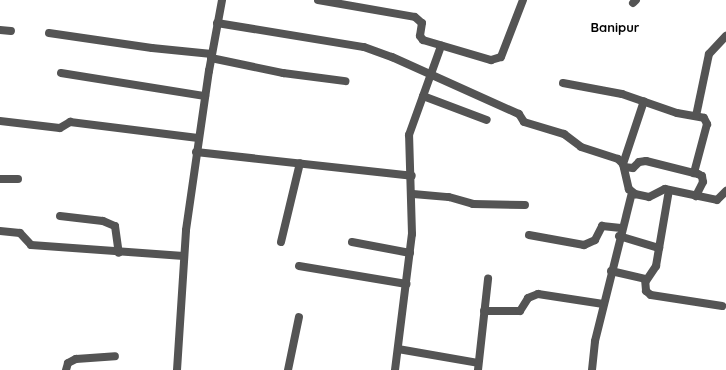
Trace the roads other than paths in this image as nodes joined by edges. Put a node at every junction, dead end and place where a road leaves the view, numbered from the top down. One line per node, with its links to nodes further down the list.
1 (222, 0): 5 (street)
2 (318, 0): 4 (street)
3 (523, 0): 10 (street)
4 (346, 2): 10 (street)
5 (217, 24): 11 (street); 13 (street)
6 (0, 30): 7 (street)
7 (12, 31)
8 (49, 33): 11 (street)
9 (726, 36): 19 (street)
10 (441, 46): 13 (street)
11 (211, 56): 14 (street); 16 (street)
12 (61, 73): 16 (street)
13 (433, 74): 17 (street); 25 (street)
14 (345, 81)
15 (563, 83): 18 (street)
16 (205, 96): 22 (street)
17 (423, 96): 20 (street); 27 (street)
18 (644, 101): 19 (street); 25 (street)
19 (696, 116): 26 (street)
20 (488, 120)
21 (0, 121): 22 (street)
22 (198, 138): 23 (street)
23 (196, 152): 24 (street); 45 (street)
24 (300, 163): 27 (street); 40 (street)
25 (623, 165): 26 (street); 32 (street)
26 (694, 173): 34 (street)
27 (412, 176): 33 (street)
28 (0, 179): 29 (street)
29 (18, 179)
30 (669, 190): 32 (street); 34 (street); 42 (street)
31 (726, 191): 34 (street)
32 (632, 193): 38 (street)
33 (412, 194): 35 (street); 44 (street)
34 (696, 196)
35 (525, 205)
36 (60, 216): 43 (street)
37 (0, 231): 43 (street)
38 (620, 232): 39 (street); 42 (street); 47 (street)
39 (529, 235)
40 (281, 242)
41 (352, 242): 44 (street)
42 (660, 248): 49 (street)
43 (118, 253): 45 (street)
44 (410, 254): 50 (street)
45 (184, 256): 59 (street)
46 (299, 266): 50 (street)
47 (611, 271): 49 (street); 51 (street)
48 (488, 279): 53 (street)
49 (646, 281): 52 (street)
50 (406, 284): 55 (street)
51 (603, 304): 53 (street); 62 (street)
52 (722, 306)
53 (484, 311): 57 (street)
54 (299, 317): 60 (street)
55 (398, 349): 57 (street); 61 (street)
56 (115, 356): 58 (street)
57 (478, 366)
58 (66, 370)
59 (177, 370)
60 (288, 370)
61 (395, 370)
62 (592, 370)

